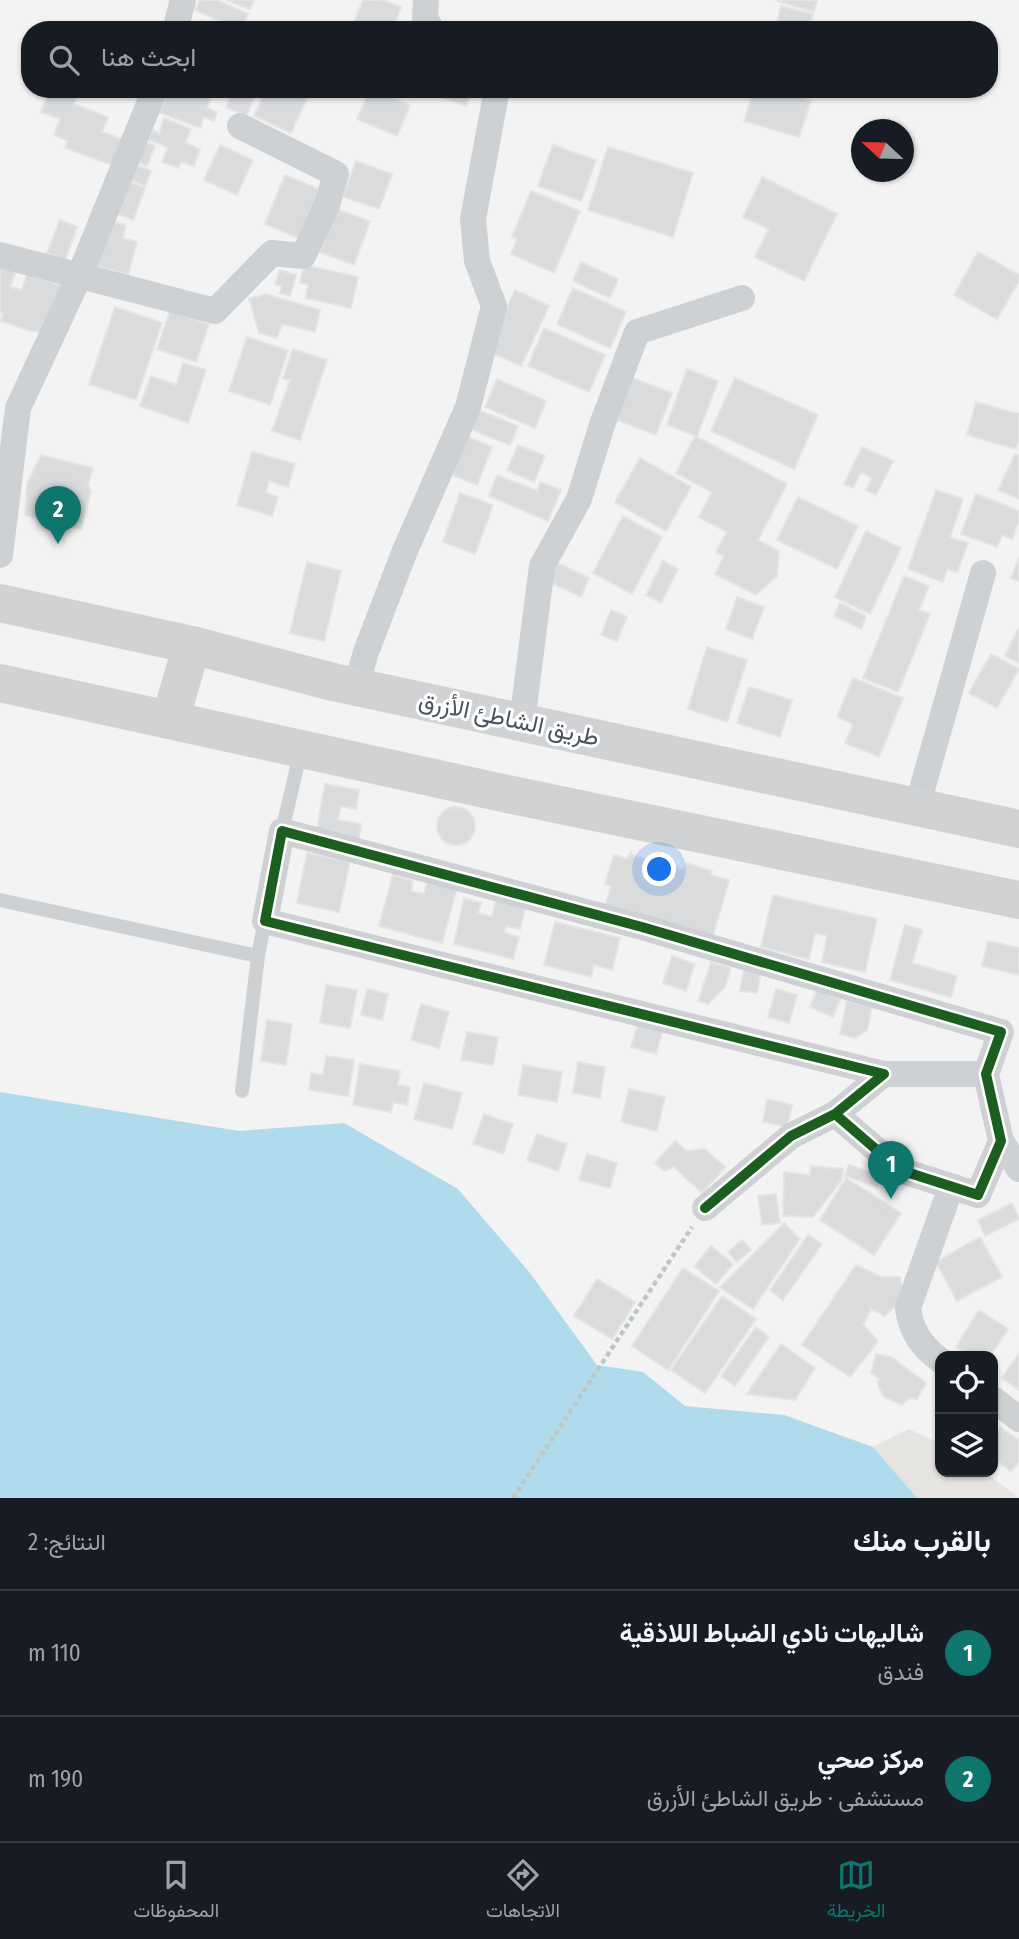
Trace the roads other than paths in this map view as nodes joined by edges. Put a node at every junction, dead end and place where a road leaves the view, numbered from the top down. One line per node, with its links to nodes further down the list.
1 (183, 0): 3 (street)
2 (426, 0): 4 (street)
3 (177, 21)
4 (427, 21)
5 (151, 98): 9 (street)
6 (494, 98): 16 (street)
7 (240, 126): 9 (street)
8 (0, 255): 9 (street)
9 (79, 276): 11 (street)
10 (742, 298): 18 (street)
11 (0, 555)
12 (983, 573): 20 (street)
13 (0, 603): 14 (main road, طريق الشاطئ الأزرق)
14 (192, 645): 16 (main road, طريق الشاطئ الأزرق); 17 (main road)
15 (0, 683): 17 (main road)
16 (356, 687): 18 (main road, طريق الشاطئ الأزرق)
17 (170, 720): 19 (main road)
18 (522, 722): 20 (main road, طريق الشاطئ الأزرق)
19 (301, 749): 22 (lane); 24 (main road)
20 (917, 807): 21 (main road, طريق الشاطئ الأزرق)
21 (1019, 829)
22 (282, 831): 25 (street); 28 (street)
23 (0, 900): 26 (lane)
24 (1019, 900)
25 (265, 921): 26 (lane); 27 (street)
26 (258, 956): 29 (lane)
27 (884, 1074): 28 (street); 30 (street)
28 (986, 1074): 31 (street)
29 (242, 1090)
30 (835, 1114): 33 (street); 34 (street)
31 (1002, 1141): 32 (street); 33 (street)
32 (1019, 1169)
33 (951, 1187): 35 (street)
34 (705, 1208)
35 (935, 1356)
36 (998, 1403): 37 (street)
37 (1019, 1419)

